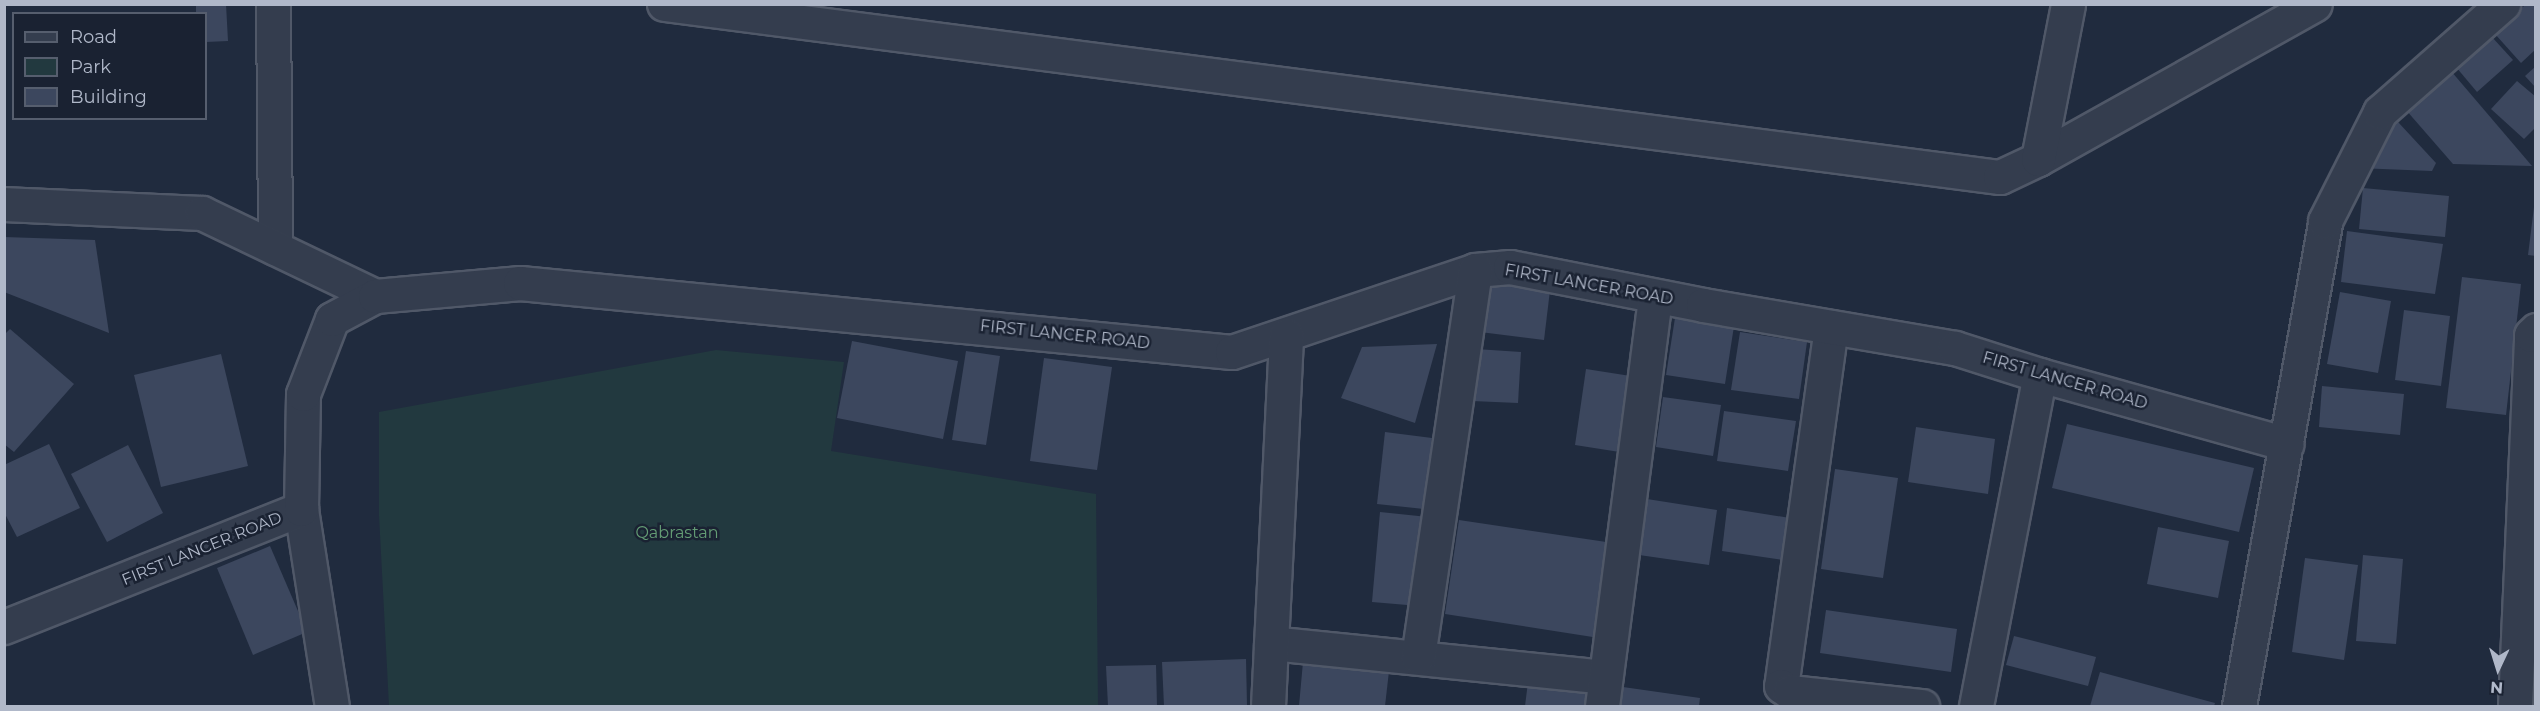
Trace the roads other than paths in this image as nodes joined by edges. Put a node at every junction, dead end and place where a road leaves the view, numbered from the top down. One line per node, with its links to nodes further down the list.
1 (273, 4): 8 (street)
2 (664, 4): 6 (street)
3 (2068, 4): 6 (street)
4 (2315, 4): 6 (street)
5 (2503, 4): 16 (street)
6 (2038, 159)
7 (4, 204): 8 (street)
8 (275, 248): 10 (street)
9 (1475, 270): 11 (street, FIRST LANCER ROAD); 14 (street, FIRST LANCER ROAD); 21 (street)
10 (375, 296): 14 (street, FIRST LANCER ROAD); 17 (street, FIRST LANCER ROAD)
11 (1655, 296): 12 (street, FIRST LANCER ROAD); 22 (street)
12 (1831, 327): 15 (street, FIRST LANCER ROAD); 25 (street)
13 (2535, 330): 18 (street)
14 (1286, 335): 20 (street)
15 (2040, 375): 16 (street, FIRST LANCER ROAD); 26 (street)
16 (2287, 444): 27 (street)
17 (301, 509): 19 (street, FIRST LANCER ROAD); 23 (street)
18 (2528, 609): 28 (street)
19 (4, 627)
20 (1271, 643): 21 (street); 24 (street)
21 (1418, 657): 22 (street)
22 (1603, 692)
23 (332, 706)
24 (1268, 706)
25 (1922, 706)
26 (1976, 706)
27 (2239, 706)
28 (2515, 706)

